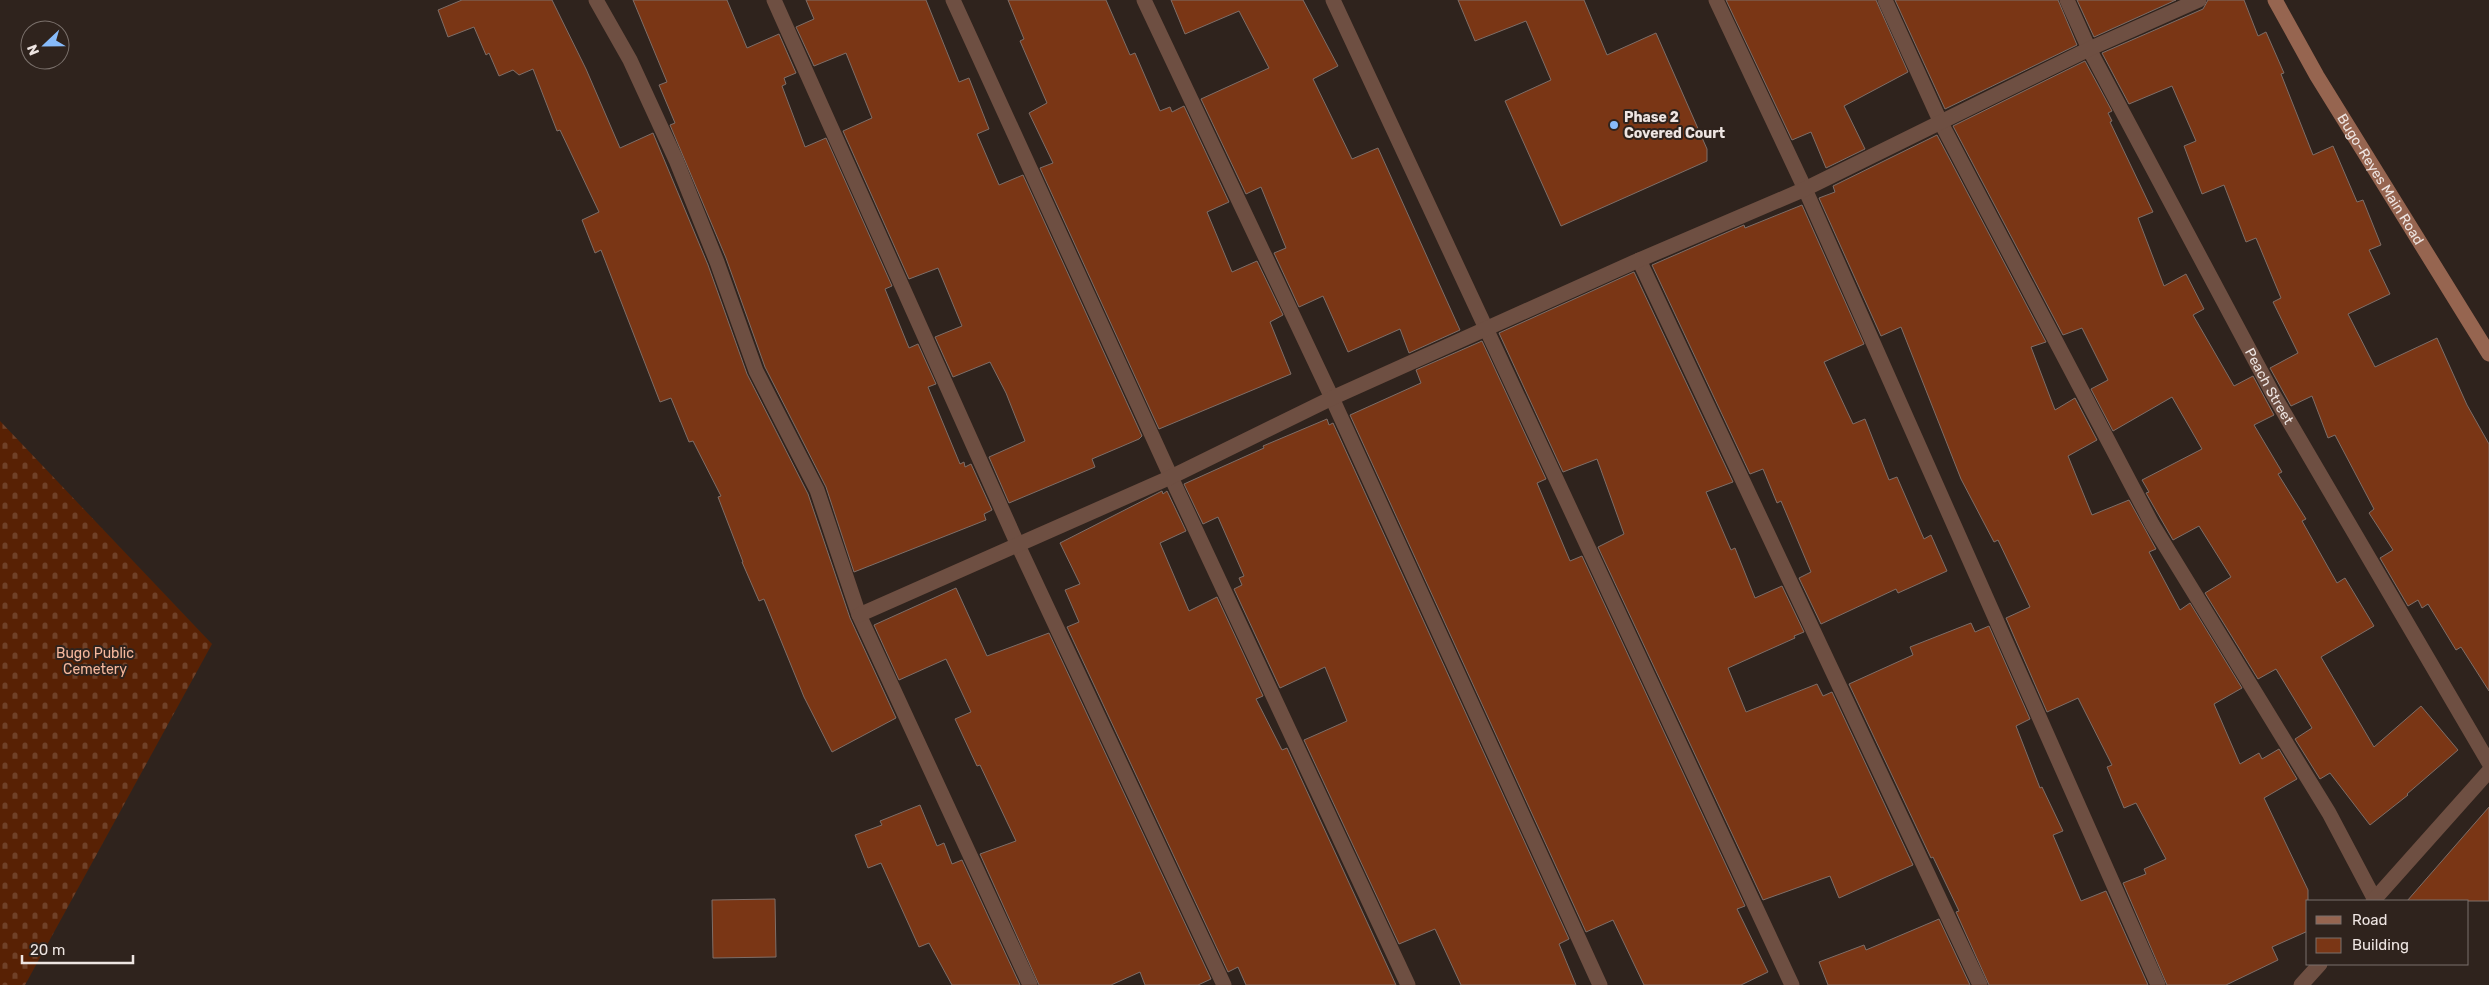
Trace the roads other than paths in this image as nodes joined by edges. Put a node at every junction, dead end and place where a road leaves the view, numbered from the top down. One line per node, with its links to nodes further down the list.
1 (596, 0): 20 (street)
2 (774, 0): 19 (street)
3 (953, 0): 18 (street)
4 (1144, 0): 17 (street)
5 (1334, 0): 15 (street)
6 (1716, 0): 13 (street)
7 (1885, 0): 12 (street)
8 (2067, 0): 11 (street, Peach Street)
9 (2199, 0): 11 (street)
10 (2275, 0): 16 (street, Bugo-Reyes Main Road)
11 (2089, 48): 12 (street); 21 (street, Peach Street)
12 (1941, 123): 13 (street); 23 (street)
13 (1805, 189): 14 (street); 31 (street)
14 (1639, 260): 15 (street); 30 (street)
15 (1488, 329): 17 (street); 29 (street)
16 (2489, 354)
17 (1332, 398): 18 (street); 28 (street)
18 (1171, 477): 19 (street); 27 (street)
19 (1017, 543): 20 (street); 26 (street)
20 (859, 615): 25 (street)
21 (2489, 763)
22 (2489, 771): 23 (street)
23 (2374, 900)
24 (2319, 965): 32 (street)
25 (1030, 985)
26 (1224, 985)
27 (1408, 985)
28 (1600, 985)
29 (1792, 985)
30 (1980, 985)
31 (2158, 985)
32 (2302, 985)

